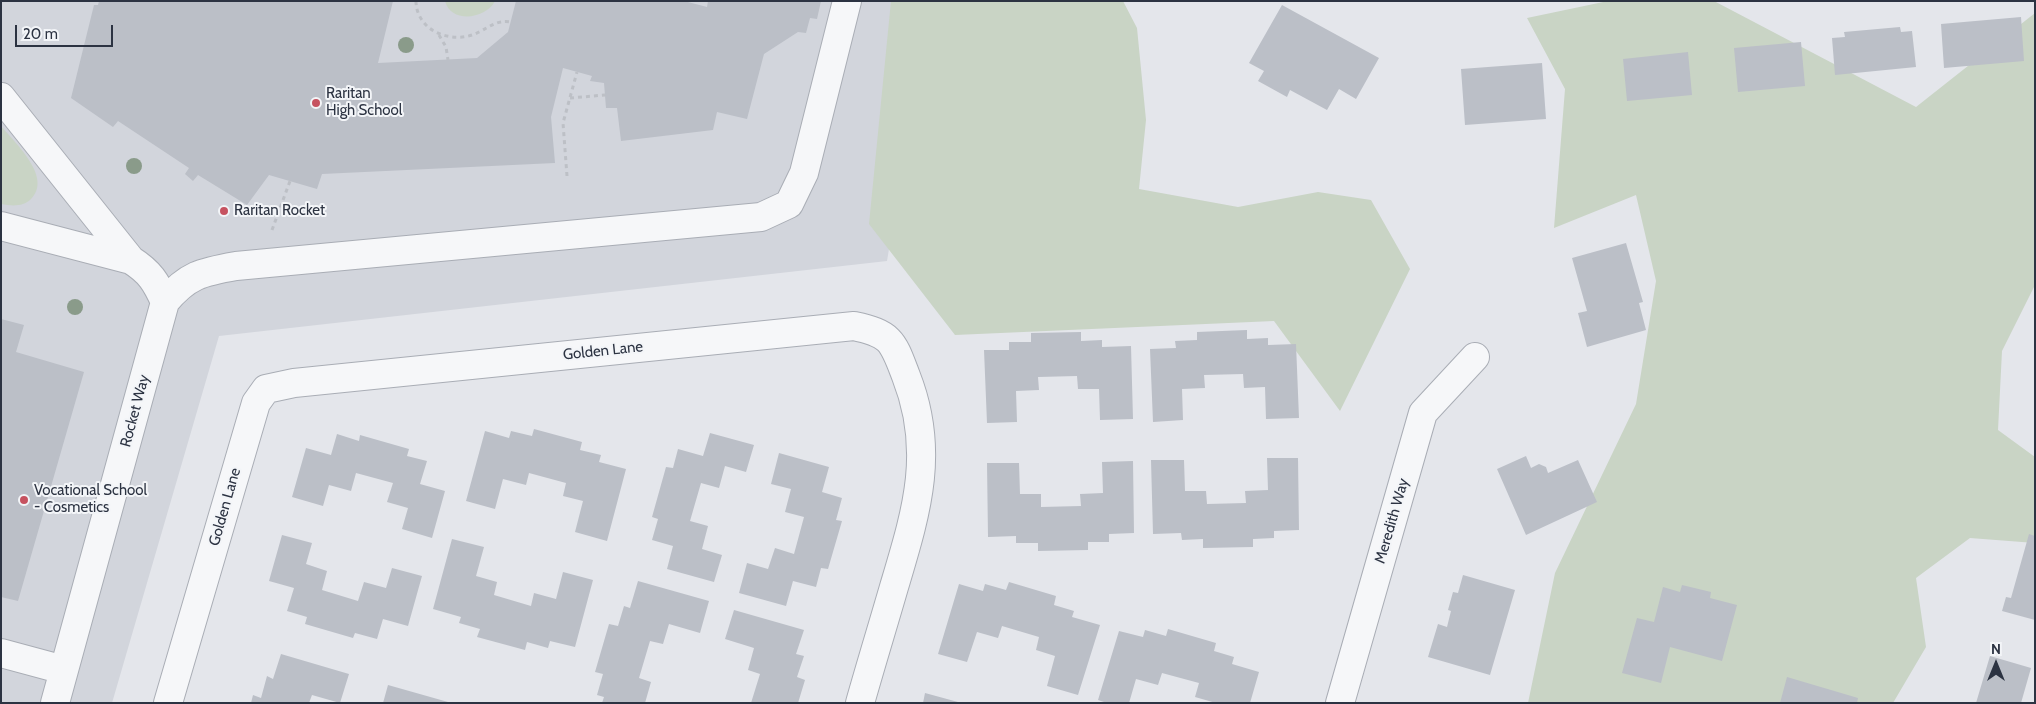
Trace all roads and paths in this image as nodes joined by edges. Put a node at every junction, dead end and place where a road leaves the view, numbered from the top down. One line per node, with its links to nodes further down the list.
1 (416, 1): 4 (path)
2 (847, 1): 15 (street)
3 (511, 22): 4 (path)
4 (439, 34): 5 (path)
5 (448, 60)
6 (577, 72): 9 (path)
7 (605, 95): 9 (path)
8 (1, 97): 14 (street)
9 (570, 98): 10 (path)
10 (567, 176)
11 (290, 181): 13 (path)
12 (1, 226): 14 (street)
13 (272, 230)
14 (131, 260): 15 (street)
15 (165, 302): 18 (street, Rocket Way)
16 (1475, 357): 22 (street, Meredith Way)
17 (1, 653): 18 (street)
18 (64, 670): 19 (street, Rocket Way)
19 (55, 703)
20 (168, 703): 21 (street, Golden Lane)
21 (860, 703)
22 (1340, 703)

